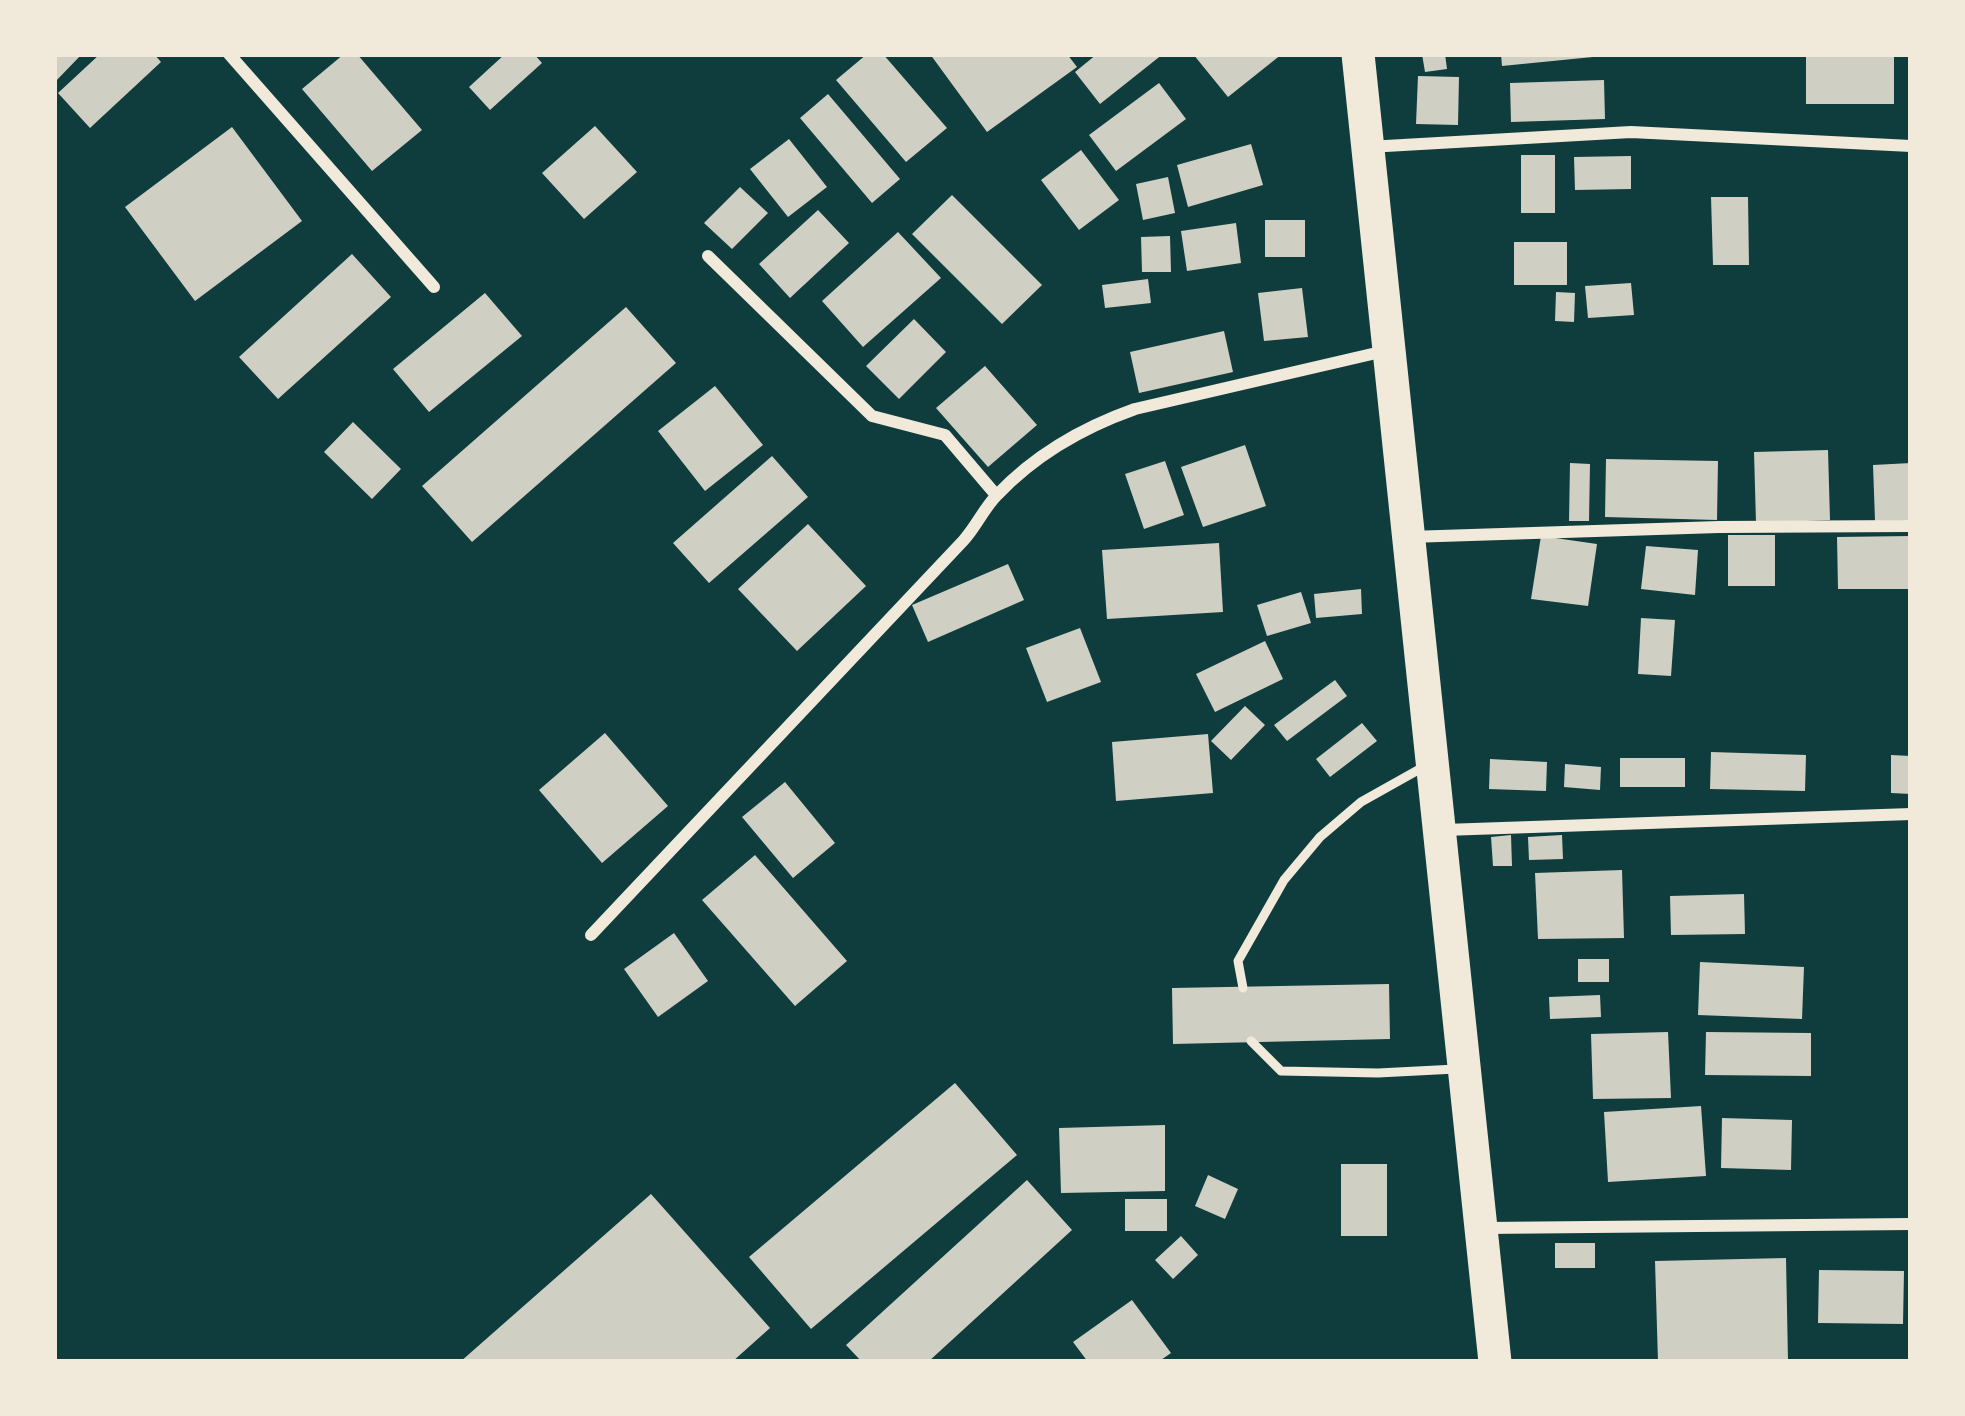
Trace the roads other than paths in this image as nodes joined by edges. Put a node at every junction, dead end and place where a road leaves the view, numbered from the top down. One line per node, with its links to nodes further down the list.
1 (229, 54): 6 (street)
2 (1358, 54): 4 (highway)
3 (1911, 146): 4 (street)
4 (1367, 147): 7 (highway)
5 (708, 256): 8 (street)
6 (434, 287)
7 (1386, 350): 8 (street); 10 (highway)
8 (996, 495): 14 (street)
9 (1911, 526): 10 (street)
10 (1409, 537): 11 (highway)
11 (1434, 761): 13 (highway); 15 (lane)
12 (1911, 814): 13 (street)
13 (1437, 830): 17 (highway)
14 (591, 934)
15 (1243, 988)
16 (1251, 1041): 17 (lane)
17 (1462, 1069): 19 (highway)
18 (1911, 1224): 19 (street)
19 (1478, 1228): 20 (highway)
20 (1495, 1362)

